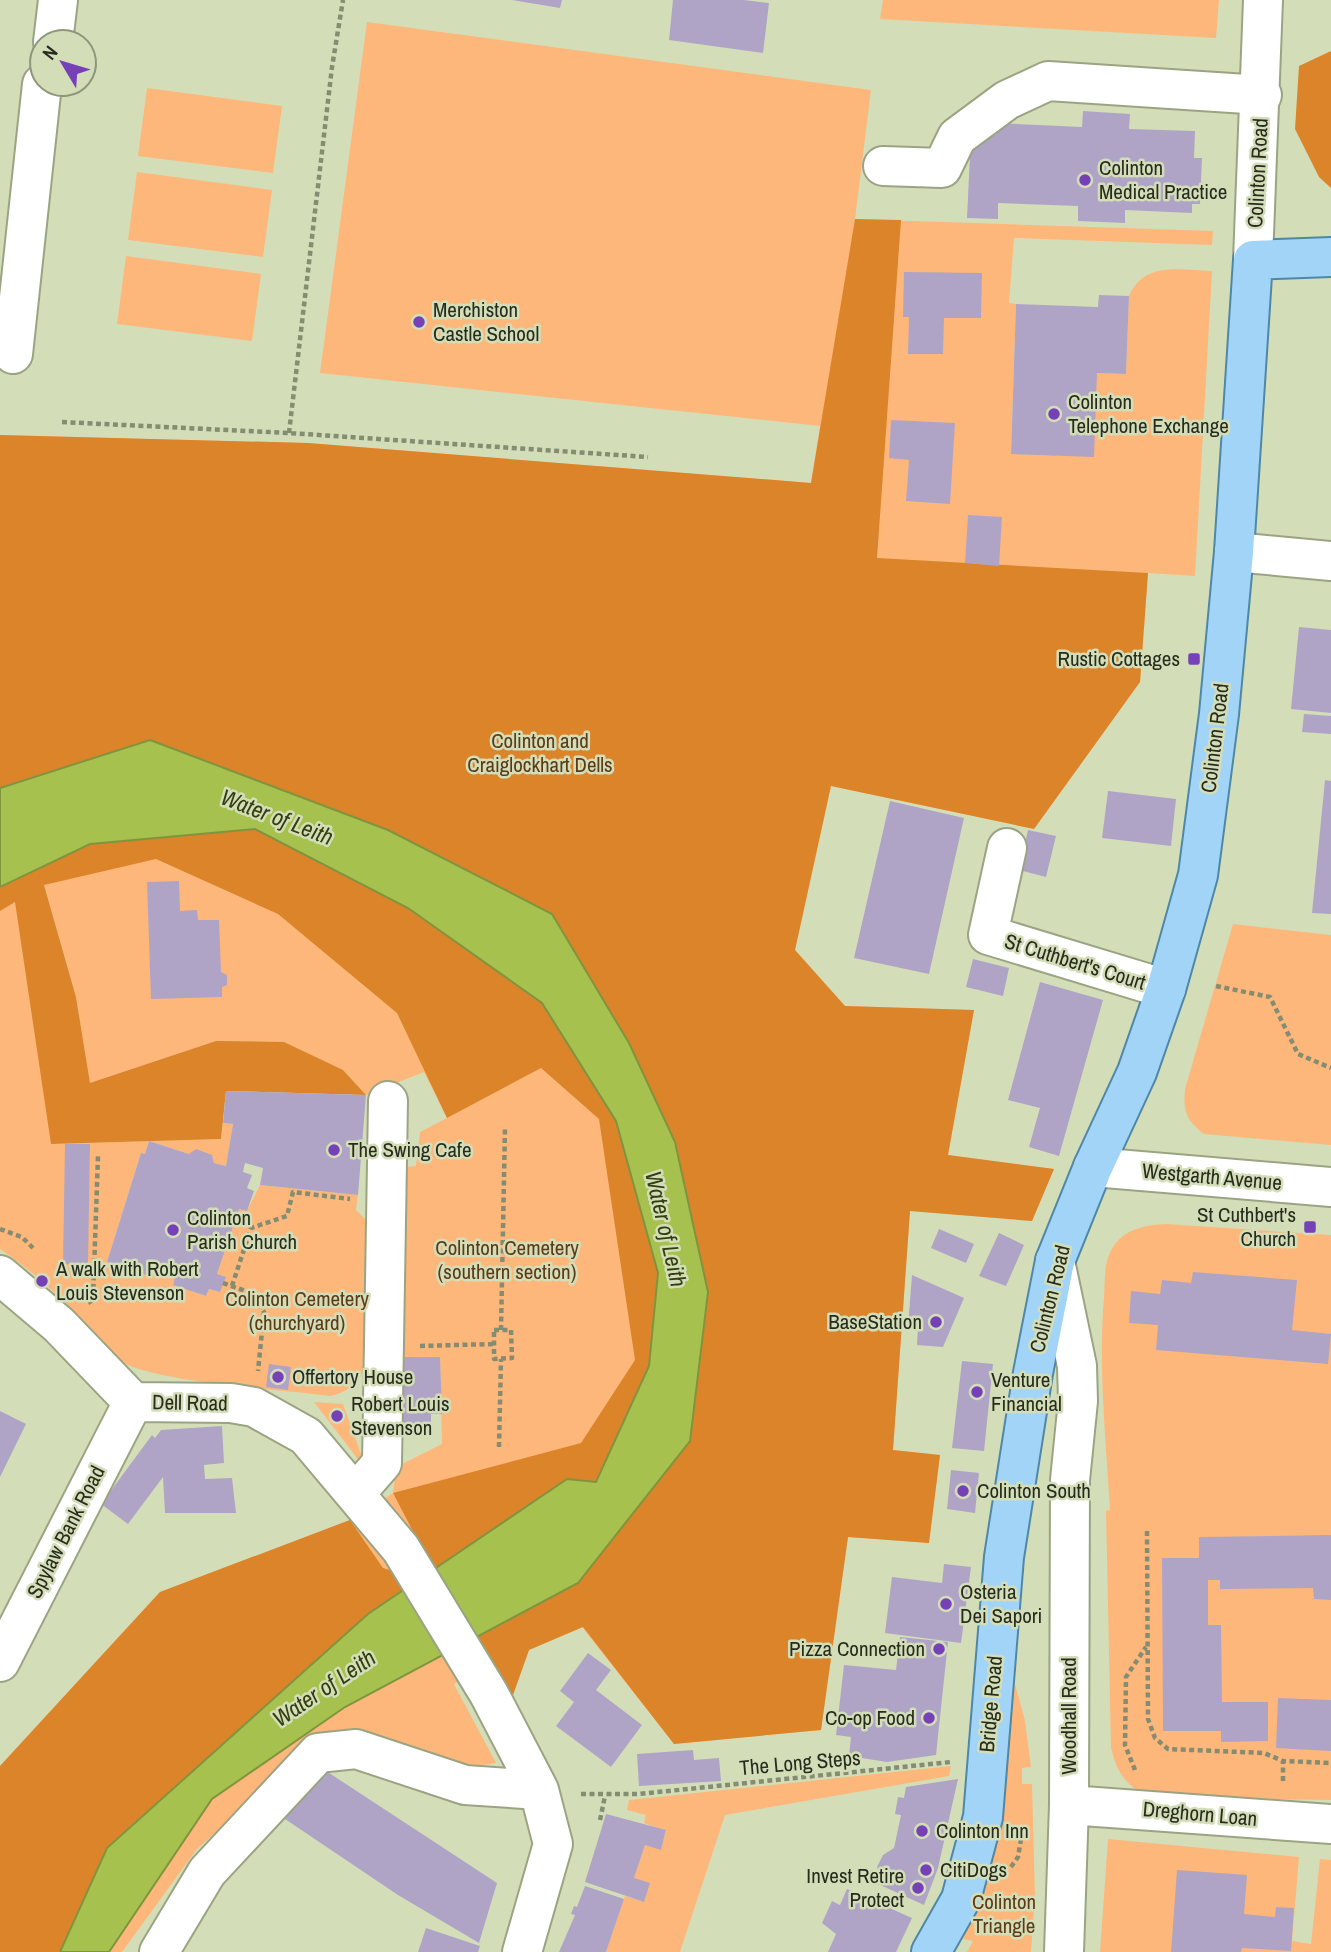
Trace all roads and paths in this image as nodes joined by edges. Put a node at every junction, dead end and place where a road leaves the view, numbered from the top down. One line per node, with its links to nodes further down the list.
1 (58, 0): 4 (street)
2 (343, 0): 12 (path)
3 (1263, 0): 5 (street, Colinton Road)
4 (54, 28)
5 (1262, 95): 7 (street); 9 (street, Colinton Road)
6 (40, 98): 10 (street)
7 (883, 166)
8 (1331, 257): 9 (main road)
9 (1253, 260): 14 (main road, Colinton Road)
10 (13, 354)
11 (62, 422): 12 (path)
12 (289, 433): 13 (path)
13 (648, 457)
14 (1234, 552): 15 (street); 18 (main road, Colinton Road)
15 (1331, 561)
16 (1007, 848): 18 (street, St Cuthbert's Court)
17 (1216, 986): 19 (path)
18 (1167, 989): 23 (main road, Colinton Road)
19 (1331, 1068)
20 (388, 1101): 25 (street)
21 (505, 1128): 31 (path)
22 (98, 1156): 30 (path)
23 (1093, 1167): 24 (street, Westgarth Avenue); 26 (main road, Colinton Road)
24 (1331, 1187)
25 (385, 1201): 29 (path); 33 (street)
26 (1055, 1261): 38 (main road, Colinton Road); 39 (street, Woodhall Road)
27 (0, 1275): 30 (street, Dell Road)
28 (223, 1283): 29 (path)
29 (232, 1286): 36 (path)
30 (60, 1325): 35 (street, Dell Road)
31 (501, 1330): 32 (path); 34 (path)
32 (494, 1344): 33 (path); 34 (path)
33 (384, 1347): 40 (street)
34 (501, 1359): 37 (path)
35 (133, 1402): 36 (street, Dell Road); 43 (street, Spylaw Bank Road)
36 (254, 1407): 40 (street, Dell Road)
37 (499, 1447)
38 (1021, 1448): 39 (street); 44 (main road, Bridge Road)
39 (1070, 1479): 50 (street, Woodhall Road)
40 (355, 1494): 47 (street, Dell Road)
41 (1147, 1531): 42 (path)
42 (1147, 1646): 45 (path); 46 (path)
43 (0, 1662)
44 (987, 1757): 48 (path, The Long Steps); 55 (main road, Bridge Road)
45 (1331, 1763)
46 (1138, 1776)
47 (540, 1790): 53 (street); 54 (street, Dell Road)
48 (616, 1795)
49 (605, 1796): 51 (path)
50 (1069, 1805): 52 (street, Dreghorn Loan); 56 (street, Woodhall Road)
51 (600, 1820)
52 (1331, 1824)
53 (159, 1952)
54 (522, 1952)
55 (931, 1952)
56 (1064, 1952)

